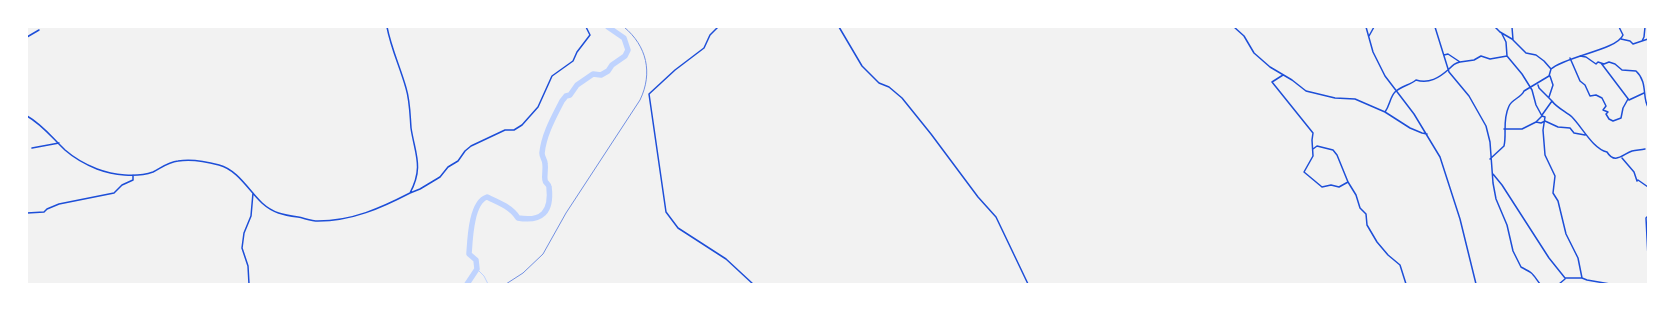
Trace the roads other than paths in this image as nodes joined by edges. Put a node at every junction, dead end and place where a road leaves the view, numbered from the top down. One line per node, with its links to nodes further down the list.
1 (387, 27): 58 (street)
2 (586, 27): 58 (street)
3 (718, 27): 65 (street)
4 (839, 27): 66 (street)
5 (1234, 27): 29 (street)
6 (1366, 27): 16 (street)
7 (1374, 27): 16 (street)
8 (1435, 27): 21 (street)
9 (1495, 27): 14 (street)
10 (1512, 27): 19 (street)
11 (1619, 27): 17 (street)
12 (1645, 27): 20 (street)
13 (39, 30): 15 (street)
14 (1502, 34): 19 (street); 22 (street)
15 (27, 37)
16 (1369, 37): 33 (street)
17 (1621, 39): 20 (street); 23 (street)
18 (1648, 39): 20 (street)
19 (1513, 40): 27 (street)
20 (1642, 41)
21 (1444, 55): 25 (street); 28 (street)
22 (1507, 56): 25 (street); 32 (street)
23 (1579, 56): 24 (street); 26 (street)
24 (1570, 58): 27 (street); 36 (street)
25 (1460, 62): 28 (street)
26 (1601, 63): 34 (street); 36 (street)
27 (1551, 69): 30 (street)
28 (1448, 70): 33 (street); 52 (street)
29 (1283, 74): 39 (street); 49 (street)
30 (1550, 76): 31 (street); 35 (street)
31 (1538, 84): 32 (street); 35 (street)
32 (1530, 87): 40 (street); 44 (street)
33 (1396, 91): 39 (street); 45 (street)
34 (1644, 93): 36 (street); 38 (street)
35 (1549, 97): 37 (street)
36 (1628, 99)
37 (1553, 102): 40 (street); 46 (street)
38 (1648, 107)
39 (1385, 112): 45 (street)
40 (1542, 115): 42 (street); 43 (street)
41 (27, 116): 47 (street)
42 (1545, 121): 43 (street); 46 (street); 63 (street)
43 (1536, 122): 44 (street)
44 (1504, 129): 52 (street)
45 (1427, 134): 68 (street)
46 (1587, 135): 51 (street)
47 (59, 143): 48 (street); 54 (street)
48 (32, 148)
49 (1313, 149): 55 (street); 55 (street)
50 (1645, 149): 51 (street)
51 (1622, 158): 56 (street)
52 (1490, 159): 53 (street)
53 (1492, 172): 62 (street); 69 (street)
54 (133, 175): 57 (street); 59 (street)
55 (1348, 182): 67 (street)
56 (1648, 187)
57 (253, 193): 58 (street); 64 (street)
58 (410, 193)
59 (27, 213)
60 (1648, 216): 61 (street)
61 (1648, 257)
62 (1565, 278): 63 (street); 70 (street)
63 (1582, 278): 71 (street)
64 (249, 284)
65 (753, 284)
66 (1028, 284)
67 (1406, 284)
68 (1476, 284)
69 (1540, 284)
70 (1559, 284)
71 (1610, 284)

